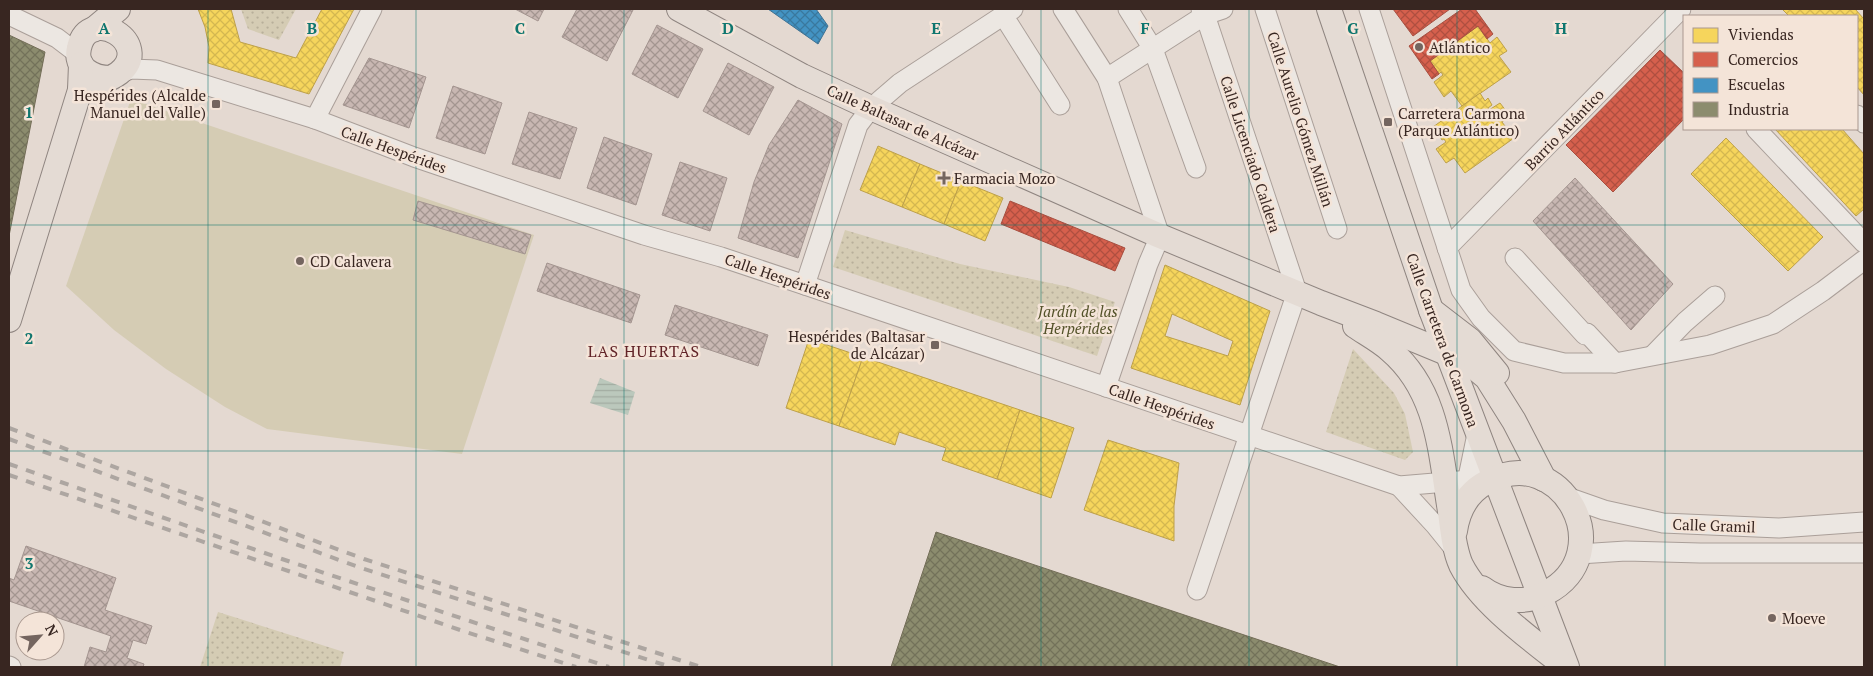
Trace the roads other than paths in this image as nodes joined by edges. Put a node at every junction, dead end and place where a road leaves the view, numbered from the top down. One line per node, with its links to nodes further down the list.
1 (118, 9): 16 (main road)
2 (127, 9): 15 (main road)
3 (372, 9): 24 (street)
4 (680, 9): 23 (main road, Calle Baltasar de Alcázar)
5 (1063, 9): 20 (street)
6 (1128, 9): 17 (street)
7 (1223, 9): 13 (street)
8 (1265, 9): 27 (street, Calle Aurelio Gómez Millán)
9 (1329, 9): 37 (main road, Calle Carretera de Carmona)
10 (1369, 9): 30 (street)
11 (1681, 9): 30 (street, Barrio Atlántico)
12 (1008, 12): 22 (street); 23 (street)
13 (1203, 12): 17 (street); 34 (street, Calle Licenciado Caldera)
14 (9, 14): 16 (street)
15 (126, 42): 16 (main road); 18 (street, Calle Hespérides); 19 (main road)
16 (85, 46): 19 (main road); 21 (main road)
17 (1153, 49): 20 (street); 26 (street)
18 (157, 70): 19 (street, Calle Hespérides); 24 (street, Calle Hespérides)
19 (113, 76): 21 (main road)
20 (1107, 78): 28 (street)
21 (80, 90): 38 (main road)
22 (1060, 105)
23 (871, 108): 28 (main road, Calle Baltasar de Alcázar); 33 (street)
24 (315, 120): 33 (street, Calle Hespérides)
25 (1757, 130): 29 (street)
26 (1196, 168)
27 (1338, 229)
28 (1160, 236): 34 (main road, Calle Baltasar de Alcázar); 44 (street)
29 (1864, 243)
30 (1447, 248): 39 (street)
31 (1515, 258): 42 (street)
32 (1864, 260): 41 (street)
33 (805, 285): 44 (street, Calle Hespérides)
34 (1297, 292): 36 (main road, Calle Baltasar de Alcázar); 47 (street)
35 (1715, 296): 41 (street)
36 (1321, 303): 40 (main road); 48 (main road)
37 (1431, 310): 40 (main road, Calle Carretera de Carmona); 43 (main road)
38 (9, 320)
39 (1514, 351): 42 (street); 43 (street)
40 (1446, 353): 45 (main road); 46 (main road, Calle Carretera de Carmona)
41 (1653, 355): 42 (street)
42 (1615, 363)
43 (1496, 370): 45 (main road)
44 (1106, 387): 47 (street, Calle Hespérides)
45 (1514, 422): 50 (main road)
46 (1477, 434): 49 (main road, Calle Carretera de Carmona); 51 (street)
47 (1248, 435): 52 (street, Calle Hespérides); 61 (street)
48 (1439, 442): 51 (main road); 52 (street)
49 (1494, 478): 50 (main road); 51 (street); 54 (main road); 62 (main road, Calle Carretera de Carmona)
50 (1544, 479): 53 (main road)
51 (1456, 481): 52 (street); 54 (street); 56 (main road)
52 (1398, 486): 56 (street)
53 (1567, 497): 55 (street, Calle Gramil); 58 (main road)
54 (1462, 507): 56 (main road)
55 (1864, 522)
56 (1457, 552): 60 (main road)
57 (1864, 552): 58 (street, Calle Gramil)
58 (1579, 554): 59 (main road)
59 (1563, 582): 62 (main road); 63 (main road)
60 (1474, 583): 62 (main road); 63 (main road)
61 (1197, 590)
62 (1539, 597): 63 (main road, Calle Carretera de Carmona)
63 (1565, 664)

